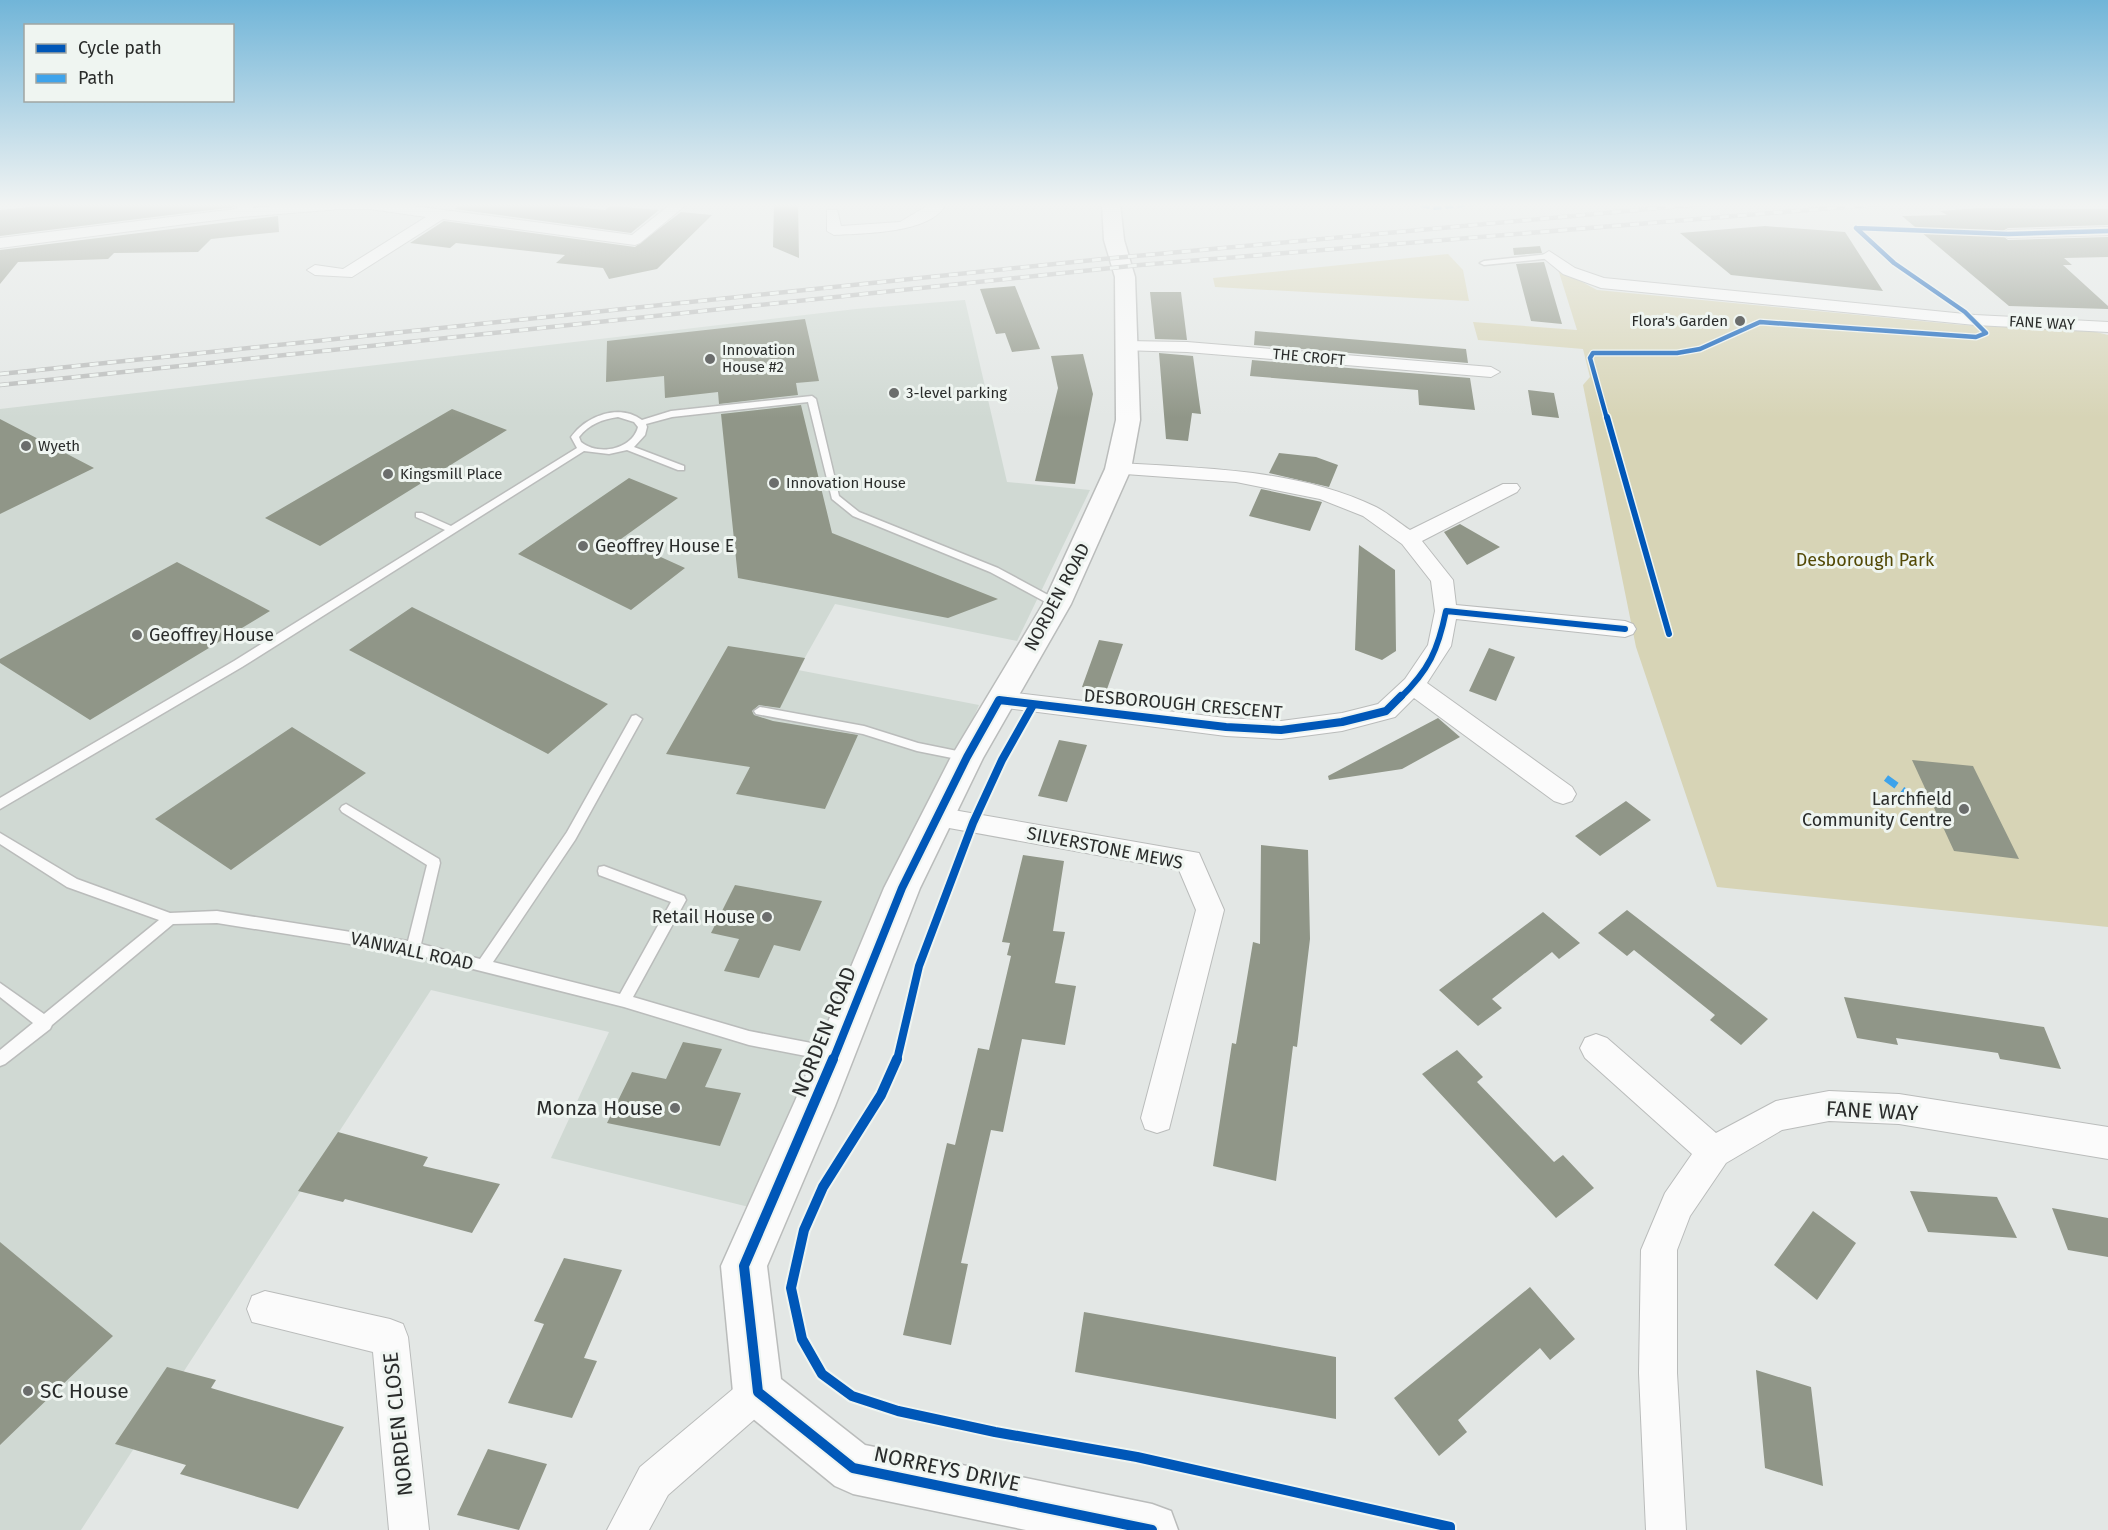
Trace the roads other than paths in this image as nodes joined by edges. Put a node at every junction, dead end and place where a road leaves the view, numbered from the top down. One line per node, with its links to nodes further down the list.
1 (350, 274): 4 (street)
2 (1124, 274): 6 (street, NORDEN ROAD)
3 (1576, 274): 5 (street, FANE WAY)
4 (368, 276)
5 (2108, 327)
6 (1126, 346): 7 (street, THE CROFT); 12 (street, NORDEN ROAD)
7 (1491, 372)
8 (641, 423): 9 (lane); 10 (lane); 17 (lane)
9 (627, 447): 10 (lane); 11 (lane)
10 (583, 448): 15 (lane)
11 (681, 468)
12 (1118, 469): 16 (street, DESBOROUGH CRESCENT); 17 (street, NORDEN ROAD)
13 (1510, 488): 16 (street)
14 (419, 514): 15 (lane)
15 (452, 530): 26 (lane)
16 (1409, 539): 18 (street, DESBOROUGH CRESCENT)
17 (1057, 604): 21 (street, NORDEN ROAD)
18 (1446, 611): 19 (street); 20 (street, DESBOROUGH CRESCENT)
19 (1625, 629)
20 (1413, 685): 21 (street, DESBOROUGH CRESCENT); 25 (street)
21 (999, 700): 24 (street, NORDEN ROAD)
22 (760, 711): 24 (lane)
23 (636, 719): 33 (lane)
24 (967, 757): 28 (street, NORDEN ROAD)
25 (1563, 794)
26 (0, 804)
27 (346, 809): 32 (lane)
28 (936, 817): 38 (street, NORDEN ROAD); 40 (street, SILVERSTONE MEWS)
29 (0, 838): 31 (lane, VANWALL ROAD)
30 (604, 871): 35 (lane)
31 (170, 919): 32 (lane, VANWALL ROAD); 36 (lane)
32 (413, 948): 33 (lane, VANWALL ROAD)
33 (483, 966): 35 (lane, VANWALL ROAD)
34 (0, 989): 36 (lane)
35 (624, 1001): 38 (lane, VANWALL ROAD)
36 (45, 1024): 39 (lane)
37 (1596, 1048): 42 (street)
38 (834, 1054): 44 (street, NORDEN ROAD)
39 (0, 1059)
40 (1157, 1118)
41 (2108, 1143): 42 (street, FANE WAY)
42 (1714, 1152): 48 (street, FANE WAY)
43 (265, 1309): 45 (street, NORDEN CLOSE)
44 (758, 1392): 46 (street); 47 (street, NORREYS DRIVE)
45 (409, 1530)
46 (627, 1530)
47 (1152, 1530)
48 (1666, 1530)

